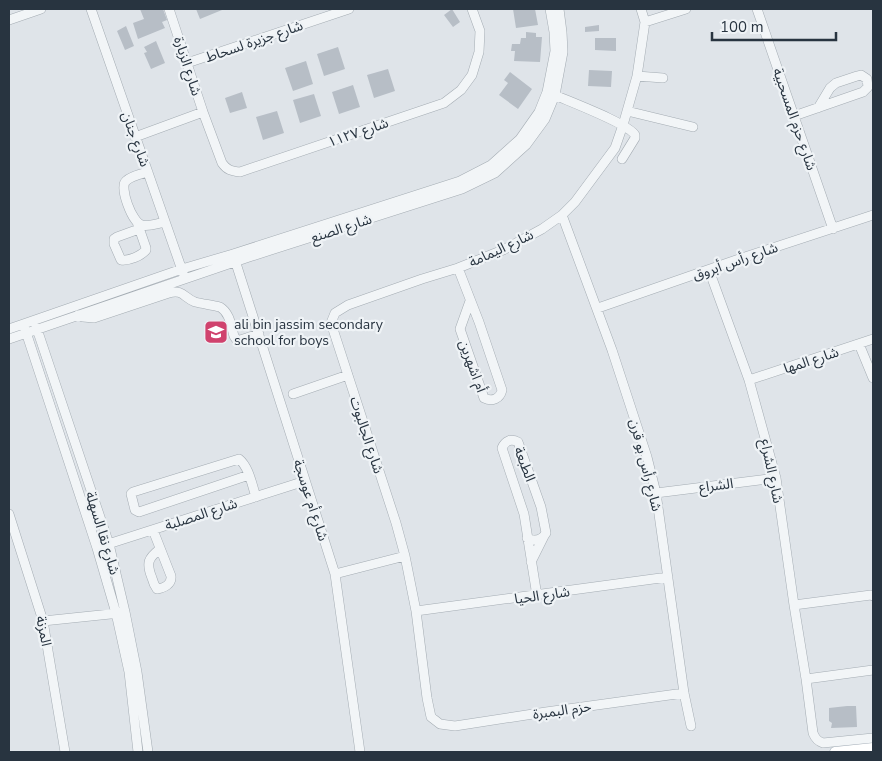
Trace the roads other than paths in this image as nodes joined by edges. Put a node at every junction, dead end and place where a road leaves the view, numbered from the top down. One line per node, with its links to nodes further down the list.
1 (41, 9): 11 (street)
2 (91, 9): 25 (street, شارع جنان)
3 (169, 9): 13 (street, شارع الزبارة)
4 (349, 9): 13 (street, شارع جزيرة لسحاط)
5 (472, 9): 21 (street, شارع ١١٢٧)
6 (550, 9): 17 (street, شارع الصنع)
7 (559, 9): 17 (street, شارع الصنع)
8 (641, 9): 12 (street, شارع اليمامة)
9 (686, 9): 12 (street)
10 (757, 9): 22 (street, شارع حزم المسحبية)
11 (9, 20)
12 (645, 22): 14 (street, شارع اليمامة)
13 (187, 63): 21 (street, شارع الزبارة)
14 (637, 76): 15 (street); 20 (street, شارع اليمامة)
15 (662, 78)
16 (836, 84): 18 (street); 18 (street); 19 (street)
17 (551, 94): 23 (street); 33 (street, شارع الصنع)
18 (845, 98): 19 (street)
19 (818, 108): 22 (street)
20 (627, 111): 23 (street, شارع اليمامة); 24 (street)
21 (203, 112): 25 (street, شارع الزبارة)
22 (794, 116): 32 (street, شارع حزم المسحبية)
23 (624, 126): 26 (street); 28 (street, شارع اليمامة)
24 (693, 128)
25 (135, 137): 27 (street, شارع جنان)
26 (622, 159)
27 (148, 172): 30 (street, شارع جنان); 31 (street)
28 (562, 215): 34 (street, شارع اليمامة); 39 (street, شارع رأس بو قرن)
29 (873, 215): 32 (street, شارع رأس أبروق)
30 (165, 222): 31 (street); 35 (street, شارع جنان)
31 (138, 226): 31 (street)
32 (833, 229): 36 (street, شارع رأس أبروق)
33 (234, 258): 35 (street, شارع الصنع); 37 (street, شارع الصنع); 47 (street, شارع أم عوسجة)
34 (458, 268): 38 (street, أم اشهرين); 40 (street, شارع اليمامة)
35 (182, 269): 37 (street, شارع جنان); 43 (street, شارع الصنع)
36 (709, 270): 39 (street, شارع رأس أبروق); 53 (street, شارع الشراع)
37 (185, 278): 41 (street, شارع الصنع)
38 (470, 301): 42 (street, أم اشهرين); 46 (street, أم اشهرين)
39 (598, 308): 58 (street, شارع رأس بو قرن)
40 (335, 313): 51 (street, شارع الجالبوت)
41 (78, 315): 43 (street, شارع الصنع); 47 (street)
42 (479, 322): 46 (street, أم اشهرين); 46 (street, أم اشهرين)
43 (35, 325): 45 (street, شارع الصنع); 64 (street, شارع نقا السهلة)
44 (9, 329): 45 (street, شارع الصنع)
45 (25, 329): 48 (street, شارع الصنع); 65 (street, شارع نقا السهلة)
46 (460, 329)
47 (259, 334): 57 (street, شارع أم عوسجة)
48 (9, 339)
49 (873, 340): 50 (street, شارع المها)
50 (859, 344): 52 (street); 53 (street, شارع المها)
51 (348, 375): 54 (street); 67 (street, شارع الجالبوت)
52 (873, 378)
53 (750, 380): 56 (street, شارع الشراع)
54 (293, 394)
55 (249, 475): 55 (street); 59 (street)
56 (776, 478): 58 (street, الشراع); 73 (street, شارع الشراع)
57 (305, 481): 59 (street, شارع المصلبة); 69 (street, شارع أم عوسجة)
58 (656, 493): 70 (street, شارع رأس بو قرن)
59 (256, 497): 61 (street, شارع المصلبة)
60 (9, 514): 76 (street, المزنة)
61 (154, 530): 64 (street, شارع المصلبة); 66 (street)
62 (544, 536): 63 (street); 63 (street, الطبعة); 68 (street)
63 (527, 538): 68 (street, الطبعة)
64 (109, 544): 65 (street, شارع المصلبة); 75 (street, شارع نقا السهلة)
65 (98, 548): 75 (street, شارع نقا السهلة)
66 (160, 549)
67 (405, 556): 69 (street); 74 (street, شارع الجالبوت)
68 (531, 562): 71 (street, الطبعة)
69 (335, 574): 87 (street, شارع أم عوسجة)
70 (668, 578): 71 (street, شارع الحيا); 79 (street, شارع رأس بو قرن)
71 (536, 596): 74 (street, شارع الحيا)
72 (873, 596): 73 (street)
73 (794, 605): 78 (street, شارع الشراع)
74 (416, 611): 80 (street, شارع الجالبوت)
75 (121, 612): 76 (street); 85 (street, شارع نقا السهلة); 86 (street, شارع نقا السهلة)
76 (43, 621): 84 (street, المزنة)
77 (873, 670): 78 (street)
78 (806, 679): 82 (street)
79 (684, 693): 80 (street, حزم البمبرة); 81 (street, شارع رأس بو قرن)
80 (440, 724)
81 (691, 726)
82 (873, 738)
83 (873, 748): 88 (main road)
84 (65, 752)
85 (138, 752)
86 (148, 752)
87 (360, 752)
88 (835, 752)

